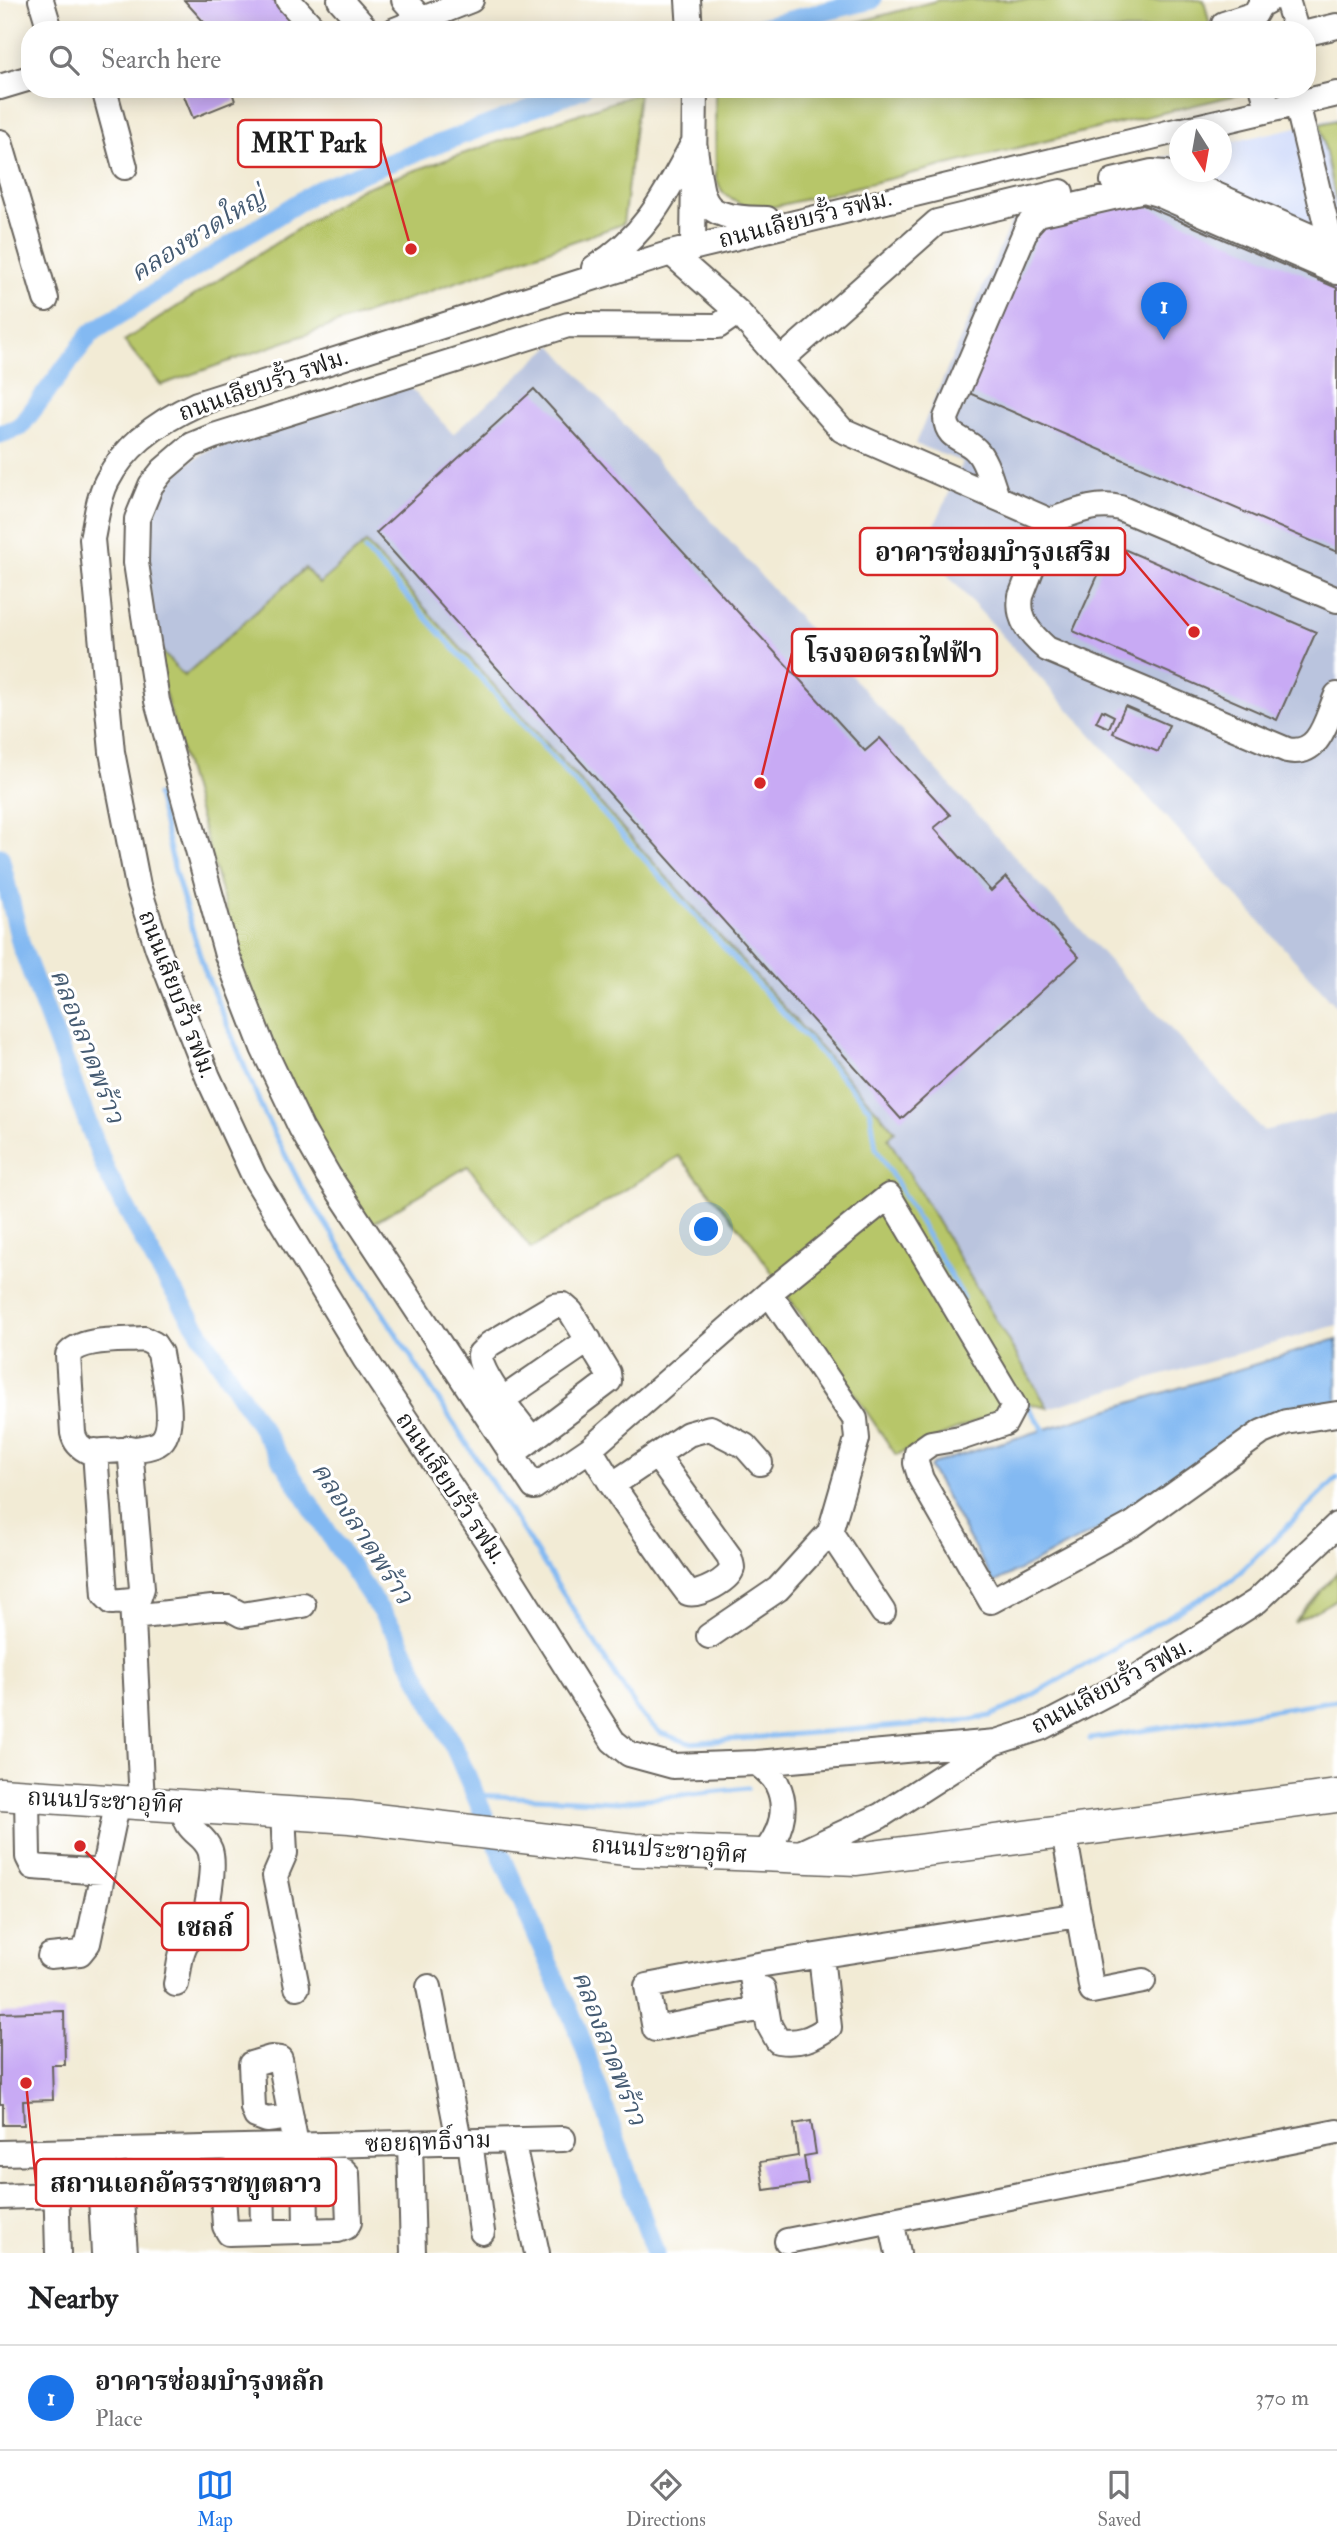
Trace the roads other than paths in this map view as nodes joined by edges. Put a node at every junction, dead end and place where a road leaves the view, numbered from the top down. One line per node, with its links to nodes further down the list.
1 (41, 0): 8 (street)
2 (288, 0): 9 (street)
3 (340, 0): 10 (street)
4 (404, 0): 7 (street)
5 (471, 0): 7 (street)
6 (1287, 0): 11 (street)
7 (422, 20)
8 (47, 21)
9 (307, 21)
10 (359, 21)
11 (1293, 21)
12 (1337, 26): 13 (street)
13 (1316, 31)
14 (21, 81): 15 (street)
15 (0, 88)
16 (1337, 94): 17 (street, ถนนเลียบรั้ว รฟม.)
17 (1316, 96)
18 (106, 98): 26 (street)
19 (695, 98): 25 (street)
20 (1298, 98): 21 (street, ถนนเลียบรั้ว รฟม.)
21 (1279, 100): 22 (street, ถนนเลียบรั้ว รฟม.); 28 (street)
22 (1218, 119)
23 (1169, 133): 27 (street, ถนนเลียบรั้ว รฟม.)
24 (0, 142): 32 (street)
25 (694, 142): 27 (street); 29 (street); 31 (street)
26 (125, 167)
27 (803, 220): 29 (street, ถนนเลียบรั้ว รฟม.)
28 (1334, 247): 34 (street)
29 (682, 249): 31 (street, ถนนเลียบรั้ว รฟม.); 33 (street)
30 (1337, 272): 35 (street)
31 (568, 284): 58 (street, ถนนเลียบรั้ว รฟม.)
32 (46, 299)
33 (738, 312): 34 (street); 47 (street)
34 (781, 360): 35 (street)
35 (997, 498): 36 (street)
36 (1050, 521): 37 (street); 38 (street)
37 (1337, 600)
38 (1337, 695)
39 (769, 1293): 42 (street); 45 (street); 52 (street)
40 (589, 1340): 41 (street); 41 (street); 43 (street)
41 (503, 1399): 43 (street)
42 (1337, 1414)
43 (531, 1438): 47 (street)
44 (130, 1448): 46 (street); 46 (street); 54 (street)
45 (590, 1449): 47 (street); 50 (street)
46 (95, 1451): 54 (street)
47 (511, 1455)
48 (657, 1456): 49 (street); 50 (street); 50 (street)
49 (760, 1463)
50 (612, 1485)
51 (1337, 1525): 57 (street, ถนนเลียบรั้ว รฟม.)
52 (830, 1532): 55 (street); 56 (street)
53 (303, 1605): 54 (street)
54 (133, 1609): 61 (street)
55 (883, 1612)
56 (709, 1636)
57 (996, 1742): 58 (street, ถนนเลียบรั้ว รฟม.); 65 (street)
58 (757, 1763): 65 (street)
59 (13, 1795): 61 (main road, ถนนประชาอุทิศ); 66 (street)
60 (1337, 1796): 64 (main road, ถนนประชาอุทิศ)
61 (130, 1802): 62 (main road, ถนนประชาอุทิศ); 66 (street)
62 (183, 1805): 63 (main road, ถนนประชาอุทิศ); 71 (street)
63 (283, 1812): 65 (main road, ถนนประชาอุทิศ); 72 (street)
64 (1064, 1833): 65 (main road, ถนนประชาอุทิศ); 67 (street)
65 (777, 1856)
66 (103, 1872): 68 (street)
67 (1079, 1915): 69 (street); 70 (street)
68 (50, 1956)
69 (821, 1956): 69 (street)
70 (1143, 1981)
71 (176, 1984)
72 (297, 1987)
73 (429, 1987): 77 (street)
74 (291, 2117): 82 (street)
75 (1337, 2132): 87 (street)
76 (563, 2139): 78 (street, ซอยฤทธิ์งาม)
77 (464, 2140): 78 (street, ซอยฤทธิ์งาม); 79 (street, ซอยฤทธิ์งาม); 90 (street)
78 (512, 2140): 96 (street)
79 (410, 2143): 82 (street, ซอยฤทธิ์งาม); 95 (street)
80 (98, 2150): 81 (street, ซอยฤทธิ์งาม); 82 (street, ซอยฤทธิ์งาม); 84 (street)
81 (0, 2153)
82 (302, 2153): 83 (street); 88 (street); 88 (street)
83 (262, 2169): 89 (street); 89 (street)
84 (99, 2175): 85 (street); 93 (street); 94 (street)
85 (56, 2194): 86 (street); 92 (street)
86 (0, 2197)
87 (891, 2220): 91 (street); 97 (street)
88 (306, 2231): 89 (street)
89 (263, 2232)
90 (482, 2232)
91 (787, 2241)
92 (58, 2253)
93 (104, 2253)
94 (125, 2253)
95 (413, 2253)
96 (537, 2253)
97 (898, 2253)

